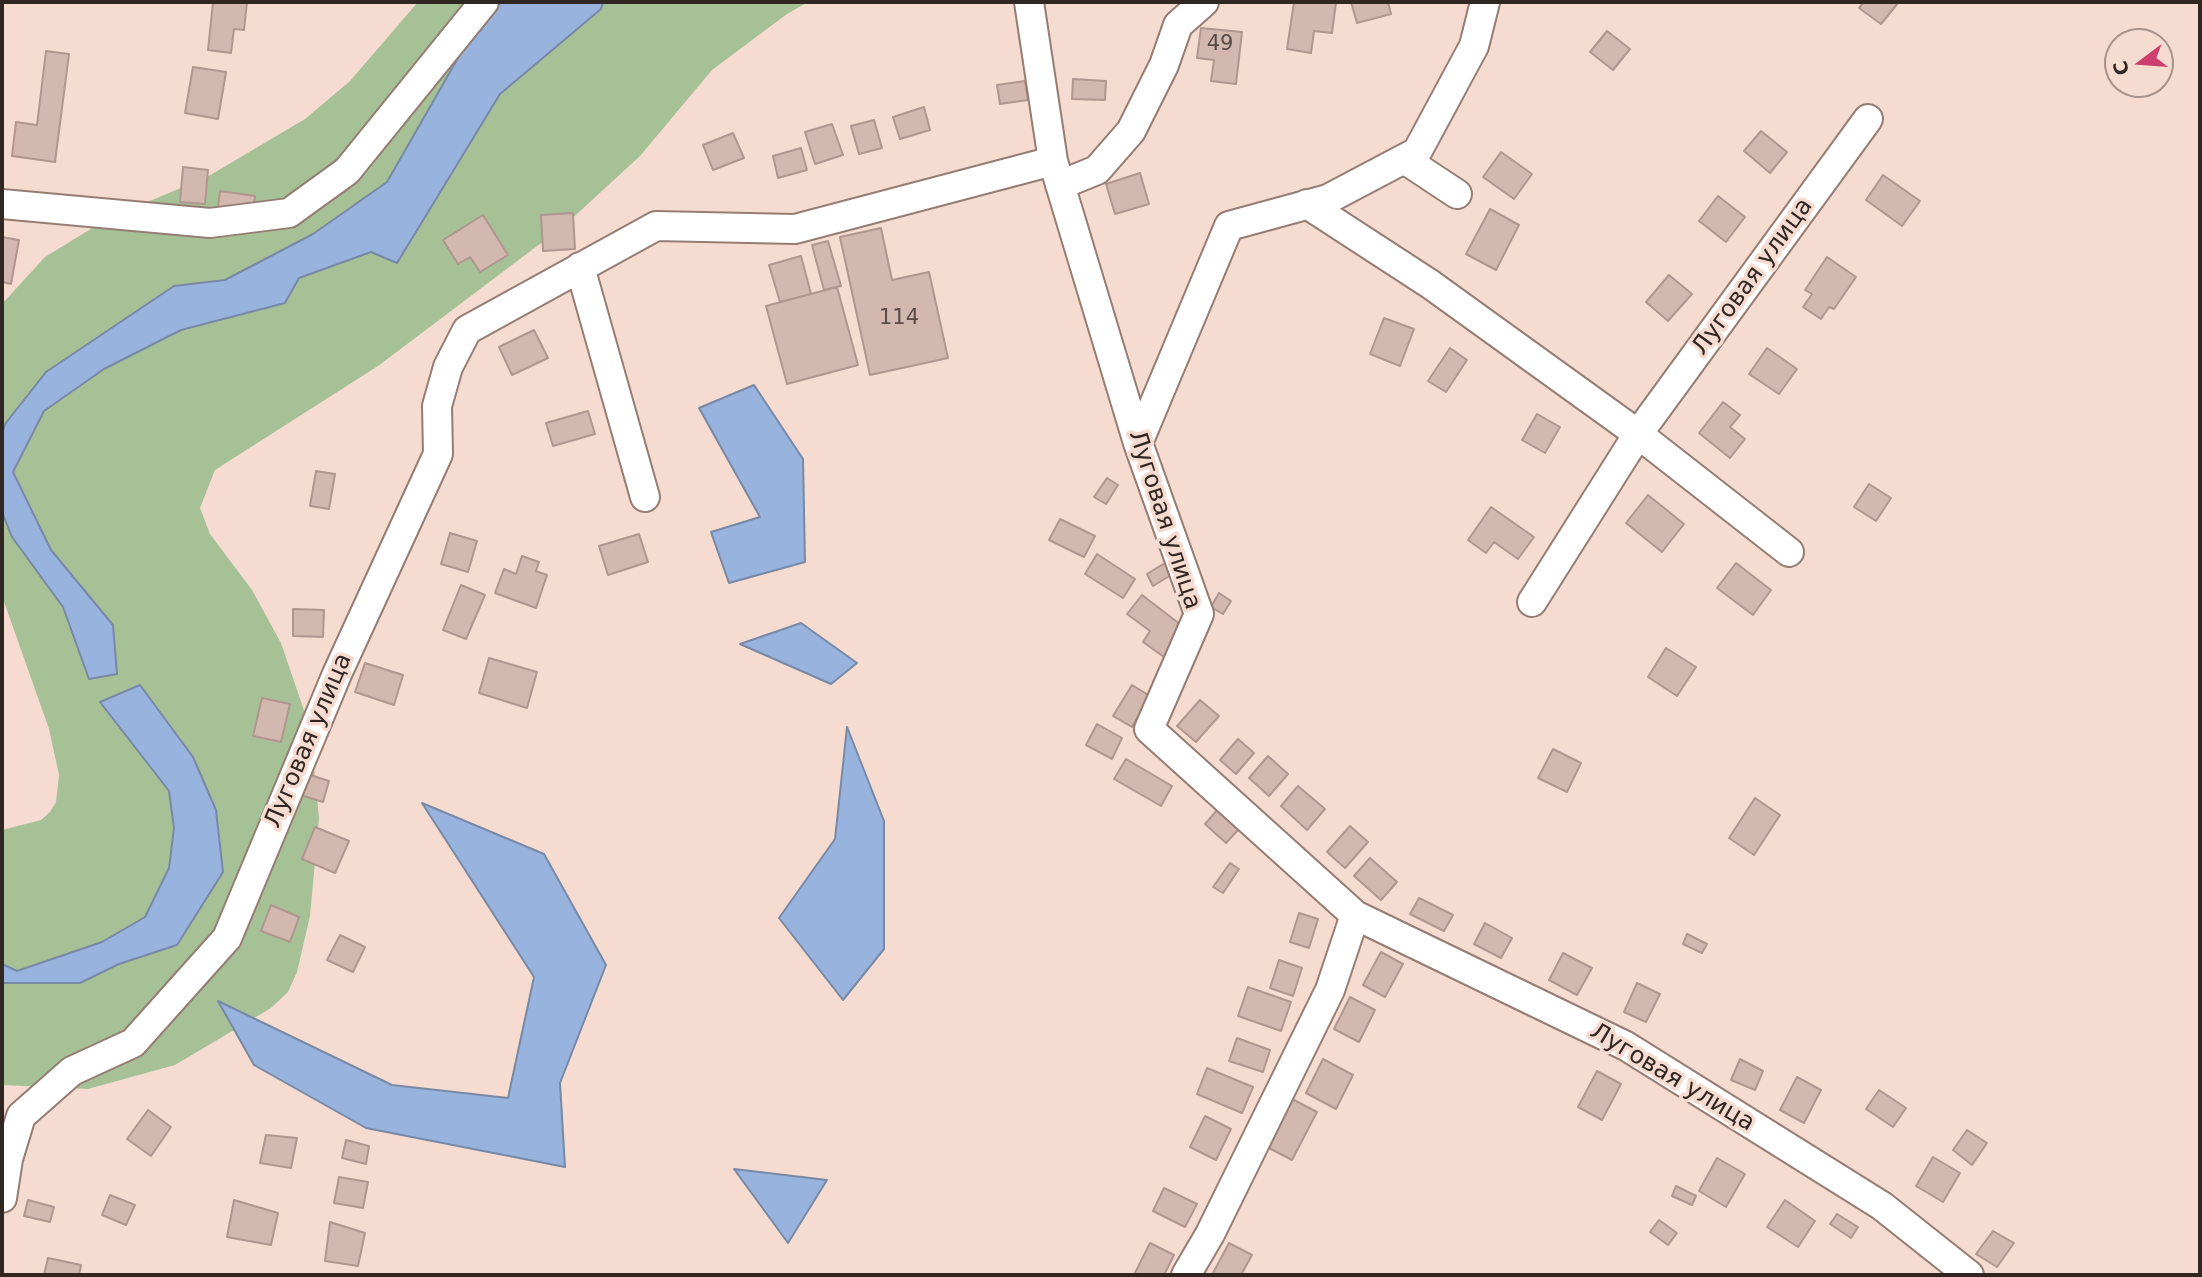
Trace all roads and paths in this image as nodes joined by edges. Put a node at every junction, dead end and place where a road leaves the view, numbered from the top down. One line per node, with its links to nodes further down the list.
1 (484, 2): 9 (street)
2 (1030, 2): 7 (street, Луговая улица)
3 (1204, 2): 7 (street)
4 (1485, 2): 6 (street)
5 (1868, 119): 12 (street, Луговая улица)
6 (1404, 159): 8 (street); 10 (street)
7 (1056, 173): 11 (street, Луговая улица); 13 (street, Луговая улица)
8 (1457, 194)
9 (2, 204)
10 (1307, 204): 12 (street); 13 (street)
11 (580, 267): 14 (street); 18 (street, Луговая улица)
12 (1638, 435): 15 (street); 16 (street, Луговая улица)
13 (1139, 443): 17 (street, Луговая улица)
14 (645, 497)
15 (1789, 552)
16 (1532, 602)
17 (1355, 915): 19 (street); 20 (street, Луговая улица)
18 (2, 1198)
19 (1186, 1275)
20 (1969, 1275)

